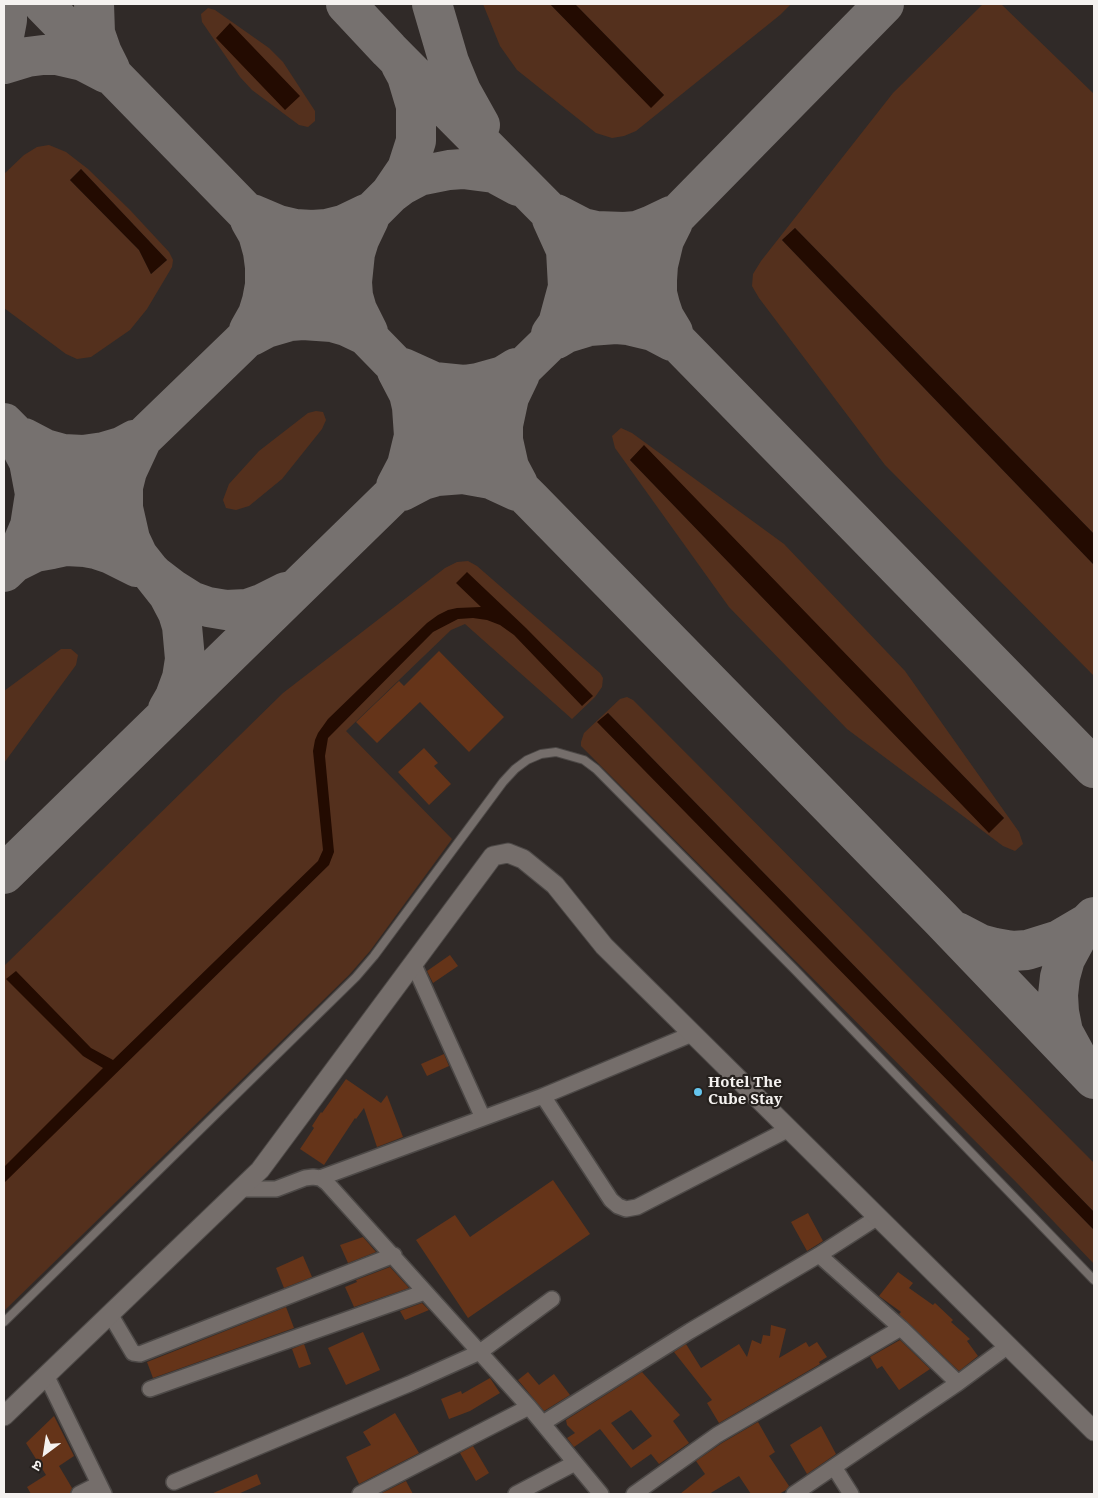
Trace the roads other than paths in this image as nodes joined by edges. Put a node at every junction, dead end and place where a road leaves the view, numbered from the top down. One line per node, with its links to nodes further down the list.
1 (414, 965): 2 (street); 4 (street); 7 (street)
2 (692, 1034): 3 (street); 5 (street)
3 (543, 1096): 4 (street); 5 (street)
4 (483, 1118): 6 (street)
5 (789, 1129): 8 (street)
6 (320, 1178): 7 (street); 9 (street)
7 (240, 1189): 14 (street)
8 (878, 1218): 10 (street); 17 (street)
9 (394, 1255): 12 (street); 14 (street)
10 (819, 1255): 16 (street); 24 (street)
11 (1094, 1280): 15 (lane)
12 (425, 1292): 18 (street); 21 (street)
13 (552, 1299): 18 (street)
14 (110, 1314): 19 (street)
15 (4, 1322)
16 (901, 1328): 20 (street); 34 (street)
17 (1008, 1346): 20 (street); 25 (street)
18 (480, 1352): 22 (street); 28 (street)
19 (46, 1375): 23 (street); 29 (street)
20 (958, 1383): 27 (street)
21 (150, 1388)
22 (529, 1408): 24 (street); 31 (street)
23 (4, 1416)
24 (543, 1423): 26 (street)
25 (1094, 1431)
26 (575, 1463): 32 (street); 33 (street)
27 (834, 1467): 35 (street); 36 (street)
28 (174, 1482)
29 (102, 1489): 30 (street)
30 (78, 1494)
31 (360, 1494)
32 (516, 1494)
33 (602, 1494)
34 (634, 1494)
35 (794, 1494)
36 (851, 1494)

